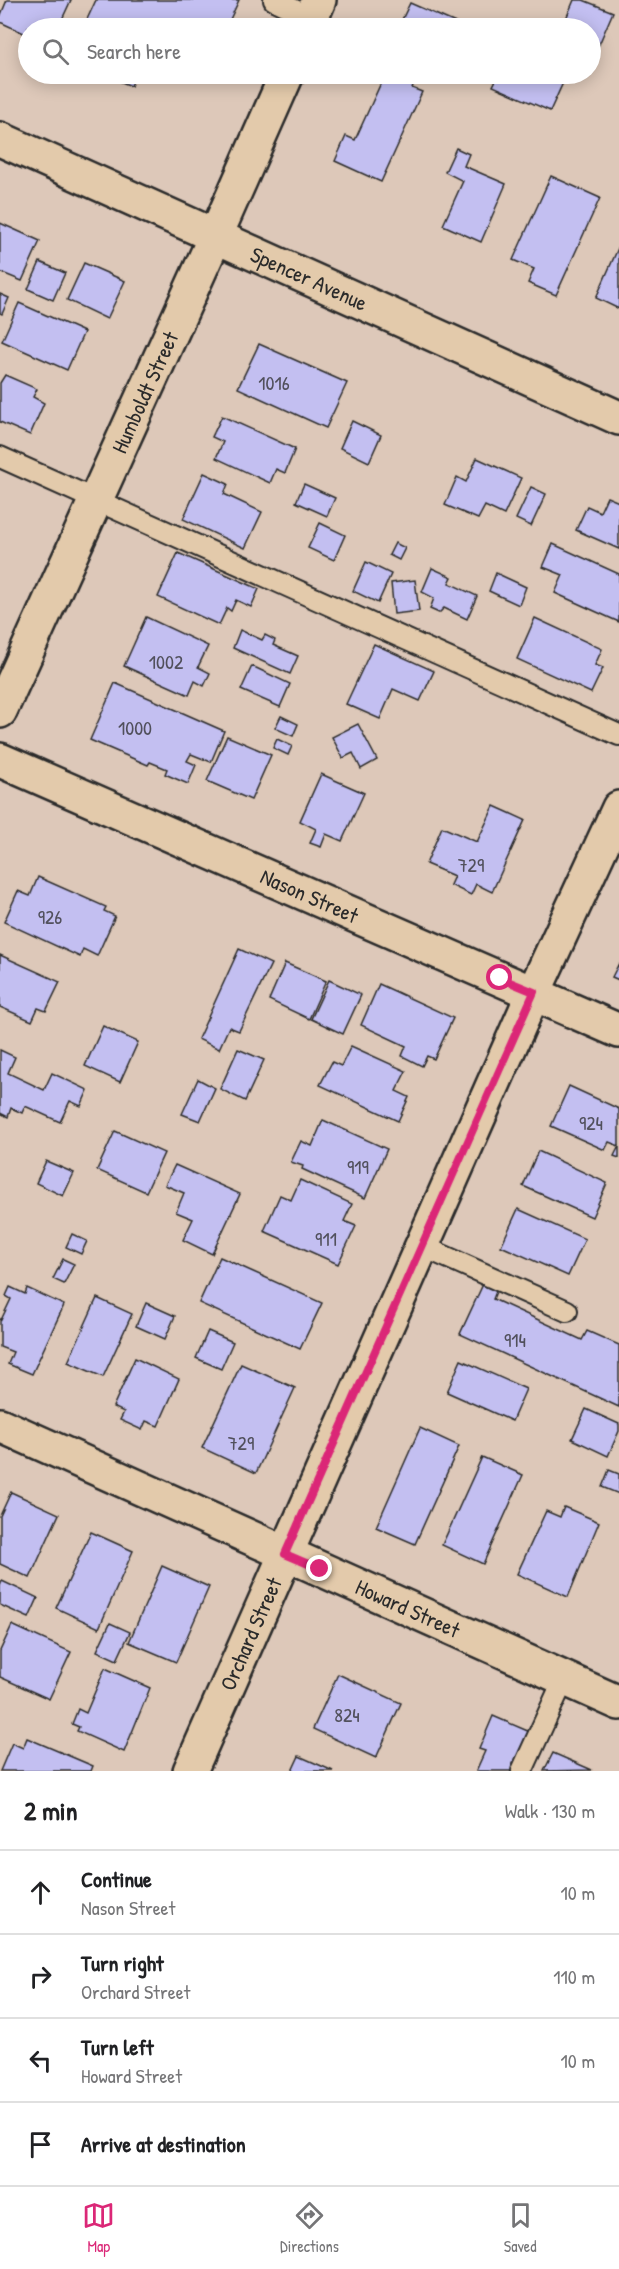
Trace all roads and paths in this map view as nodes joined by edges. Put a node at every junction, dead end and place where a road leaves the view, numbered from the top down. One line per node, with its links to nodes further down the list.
1 (274, 0): 2 (lane)
2 (312, 15)
3 (283, 84): 5 (street, Humboldt Street)
4 (0, 139): 5 (street, Spencer Avenue)
5 (215, 237): 6 (street, Spencer Avenue); 8 (street, Humboldt Street)
6 (619, 418)
7 (0, 457): 8 (lane)
8 (96, 500): 9 (street, Humboldt Street); 10 (lane)
9 (0, 711)
10 (619, 735)
11 (0, 760): 13 (street, Nason Street)
12 (619, 808): 13 (street, Orchard Street)
13 (534, 992): 14 (street, Nason Street); 15 (street, Orchard Street)
14 (619, 1031)
15 (422, 1246): 16 (lane); 18 (street, Orchard Street)
16 (567, 1311)
17 (0, 1425): 18 (street, Howard Street)
18 (285, 1554): 19 (street, Howard Street); 21 (street, Orchard Street)
19 (564, 1679): 20 (street, Howard Street); 22 (lane)
20 (619, 1703)
21 (190, 1771)
22 (522, 1771)

